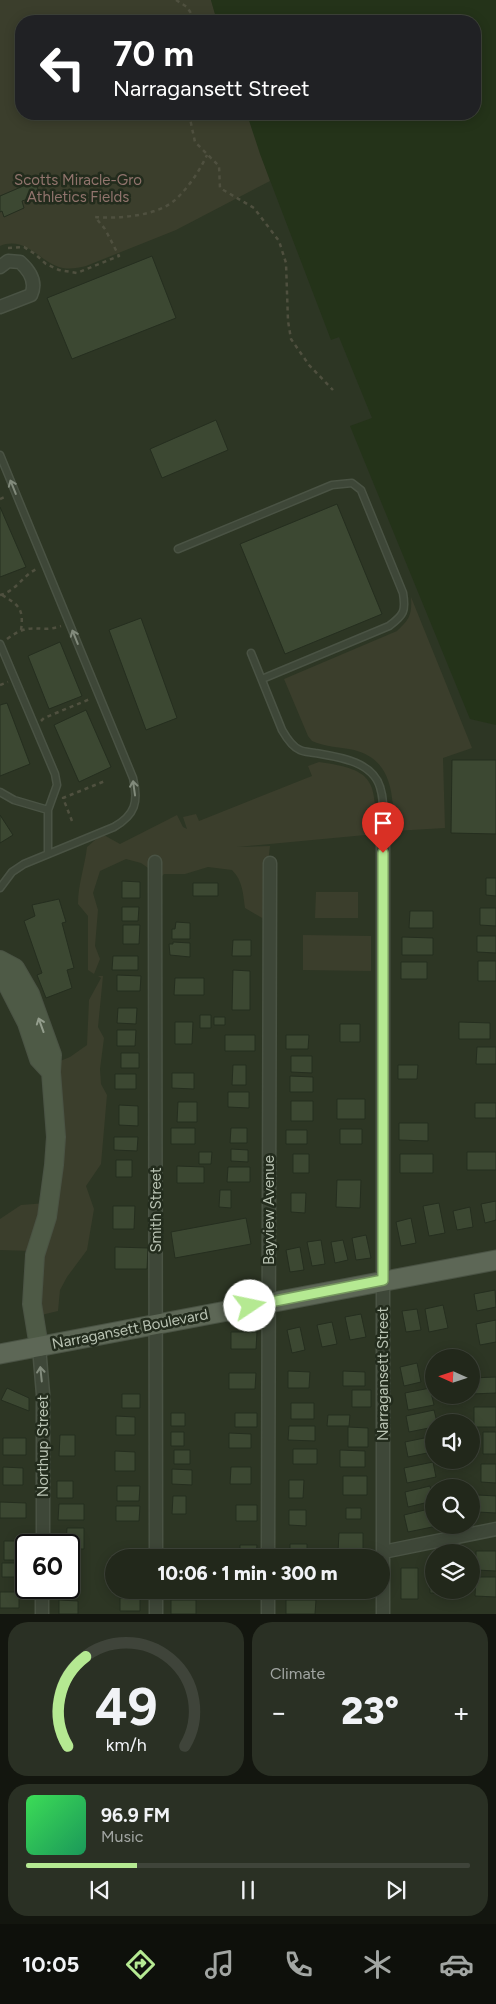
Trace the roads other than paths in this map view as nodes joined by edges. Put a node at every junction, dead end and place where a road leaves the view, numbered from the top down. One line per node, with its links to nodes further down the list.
1 (0, 267): 2 (street)
2 (1, 304)
3 (0, 455): 11 (lane, one-way to 3)
4 (178, 549): 7 (lane)
5 (2, 643): 9 (lane)
6 (251, 653): 7 (lane)
7 (262, 679): 10 (lane)
8 (0, 792): 9 (lane)
9 (48, 810): 11 (lane)
10 (383, 834): 17 (street, Narragansett Street)
11 (48, 854): 14 (lane)
12 (155, 862): 19 (street, Smith Street)
13 (270, 863): 18 (street, Bayview Avenue)
14 (0, 888)
15 (1, 961): 20 (street)
16 (496, 1260): 17 (main road, Narragansett Boulevard)
17 (383, 1280): 18 (main road, Narragansett Boulevard); 26 (street, Narragansett Street)
18 (268, 1302): 19 (main road, Narragansett Boulevard); 25 (street, Bayview Avenue)
19 (156, 1324): 20 (main road, Narragansett Boulevard); 24 (street, Smith Street)
20 (38, 1347): 21 (main road, Narragansett Boulevard); 23 (street, Northup Street, one-way to 20)
21 (0, 1354)
22 (496, 1529): 27 (street)
23 (43, 1534)
24 (156, 1549)
25 (268, 1549)
26 (383, 1549)
27 (390, 1551)
28 (42, 1599): 32 (street)
29 (156, 1599): 33 (street)
30 (268, 1599): 34 (street)
31 (383, 1599): 35 (street, Narragansett Street)
32 (42, 1614)
33 (156, 1614)
34 (268, 1614)
35 (383, 1614)

